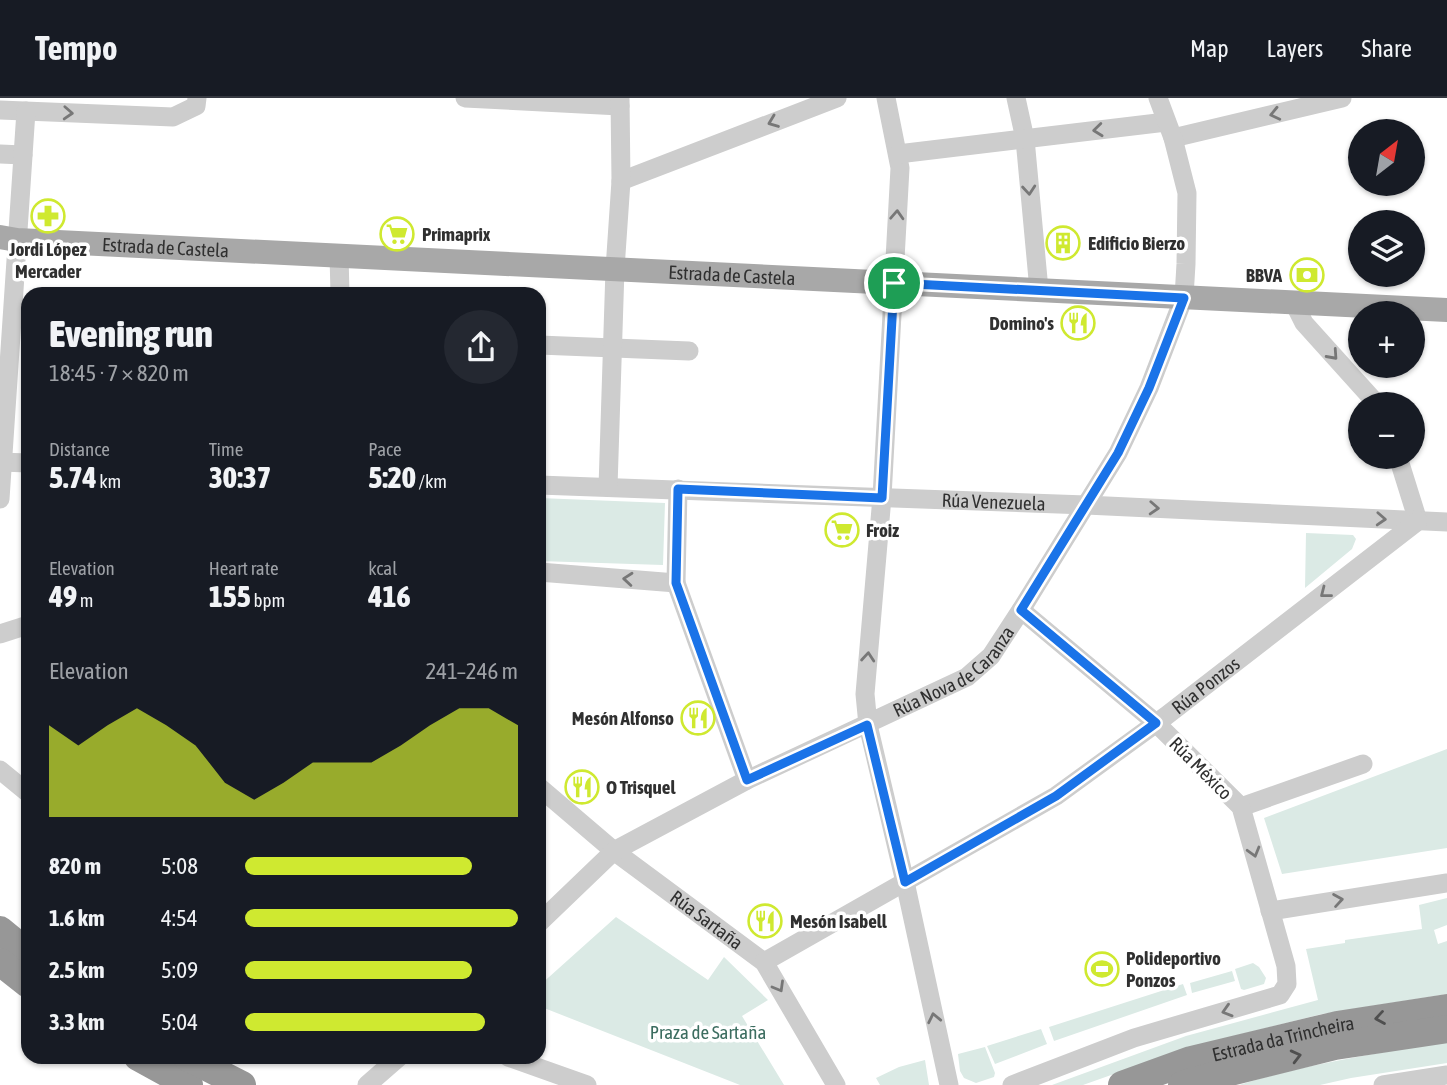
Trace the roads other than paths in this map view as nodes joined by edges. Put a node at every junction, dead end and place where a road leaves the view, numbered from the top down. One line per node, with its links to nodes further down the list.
1 (197, 98): 10 (street, one-way to 1)
2 (465, 98): 8 (street)
3 (837, 98): 16 (street, one-way to 16)
4 (886, 98): 13 (street)
5 (1016, 98): 12 (street)
6 (1158, 98): 11 (street, Rúa Nova de Caranza)
7 (1342, 98): 11 (street, one-way to 11)
8 (620, 102): 16 (street)
9 (0, 110): 10 (street)
10 (26, 111): 15 (street)
11 (1169, 130): 12 (street, one-way to 12); 23 (street, Rúa Nova de Caranza)
12 (1025, 139): 13 (street); 22 (street, one-way to 22)
13 (898, 153): 20 (street, one-way to 13)
14 (0, 154): 15 (street)
15 (23, 155): 17 (street)
16 (621, 181): 19 (street)
17 (6, 239): 18 (main road, Estrada de Castela); 30 (street)
18 (339, 256): 19 (main road, Estrada de Castela); 21 (street)
19 (615, 269): 20 (main road, Estrada de Castela); 27 (street)
20 (894, 283): 22 (main road, Estrada de Castela); 36 (street)
21 (341, 287)
22 (1039, 290): 23 (main road, Estrada de Castela)
23 (1184, 298): 24 (main road, Estrada de Castela); 38 (street, Rúa Nova de Caranza)
24 (1294, 303): 25 (main road, Estrada de Castela); 29 (street, one-way to 29)
25 (1447, 310)
26 (546, 345): 27 (street)
27 (612, 347): 28 (street); 34 (street)
28 (689, 351)
29 (1366, 392)
30 (1, 462): 31 (street); 37 (street)
31 (21, 463)
32 (1402, 469): 39 (street)
33 (546, 485): 34 (street, Rúa Venezuela)
34 (608, 486): 35 (street, Rúa Venezuela)
35 (678, 489): 36 (street, Rúa Venezuela); 42 (street)
36 (882, 498): 38 (street, Rúa Venezuela); 47 (street, one-way to 36)
37 (0, 499)
38 (1086, 505): 39 (street, Rúa Venezuela, one-way to 39); 43 (street, Rúa Nova de Caranza)
39 (1418, 521): 40 (street, Rúa Venezuela); 46 (street, Rúa Ponzos, one-way to 46)
40 (1447, 522)
41 (546, 573): 42 (street, one-way to 41)
42 (676, 583): 50 (street)
43 (1021, 610): 46 (street, Rúa México); 47 (street, Rúa Nova de Caranza)
44 (21, 627): 45 (street)
45 (0, 634)
46 (1156, 723): 53 (street, Rúa México); 55 (street, Rúa Ponzos)
47 (867, 725): 50 (street, Rúa Nova de Caranza); 55 (street)
48 (1363, 764): 53 (street)
49 (0, 770): 51 (street)
50 (747, 780): 54 (street, Rúa Nova de Caranza)
51 (21, 787)
52 (546, 794): 54 (street, Rúa Sartaña)
53 (1241, 807): 57 (street, Rúa México, one-way to 57)
54 (614, 851): 58 (street, Rúa Nova de Caranza); 62 (street, Rúa Sartaña)
55 (905, 882): 62 (street, Rúa Ponzos); 76 (street, one-way to 55)
56 (1447, 883): 57 (street, one-way to 56)
57 (1270, 911): 77 (street, Rúa México, one-way to 77)
58 (546, 916)
59 (0, 930): 60 (highway)
60 (21, 947)
61 (0, 962): 63 (highway)
62 (764, 962): 75 (street, Rúa Sartaña, one-way to 75)
63 (21, 978)
64 (1447, 1008): 78 (highway, Estrada da Trincheira, one-way to 78)
65 (1447, 1029): 79 (highway, Estrada da Trincheira, one-way to 65)
66 (151, 1064): 71 (highway)
67 (201, 1064): 72 (highway)
68 (391, 1064): 73 (street)
69 (528, 1064): 74 (street)
70 (1447, 1075): 80 (street)
71 (189, 1085)
72 (242, 1085)
73 (367, 1085)
74 (587, 1085)
75 (836, 1085)
76 (949, 1085)
77 (1012, 1085)
78 (1122, 1085)
79 (1182, 1085)
80 (1383, 1085)

